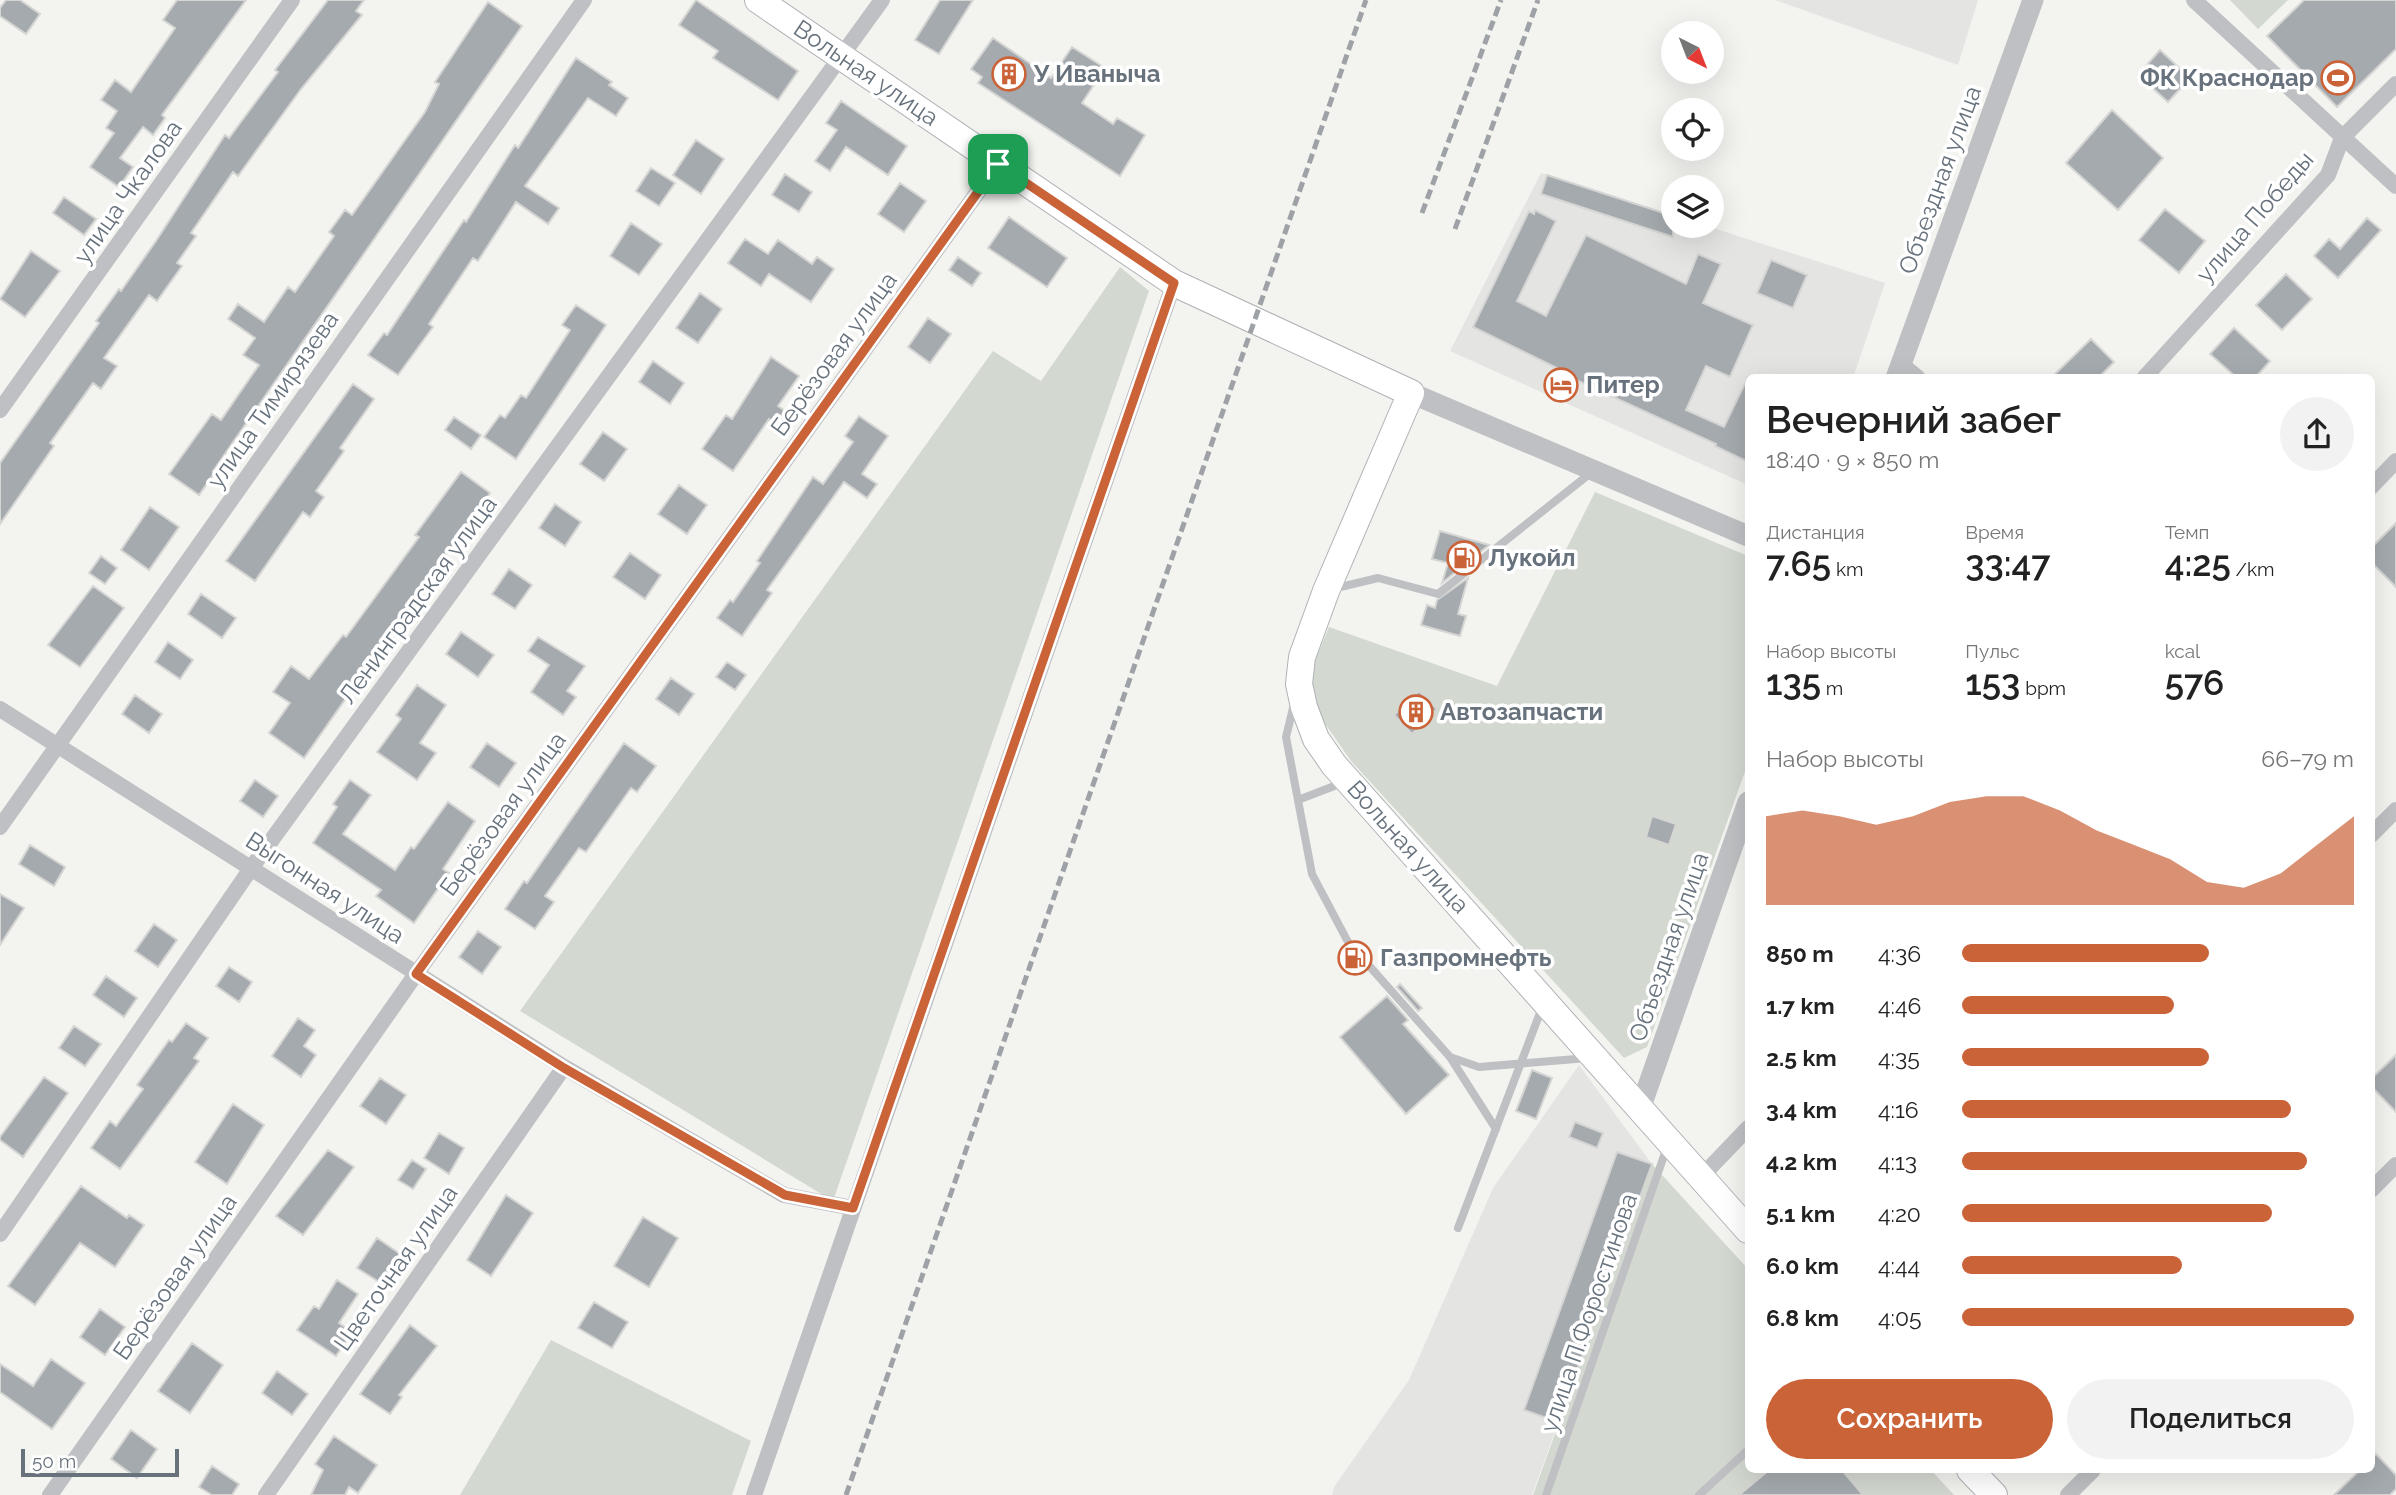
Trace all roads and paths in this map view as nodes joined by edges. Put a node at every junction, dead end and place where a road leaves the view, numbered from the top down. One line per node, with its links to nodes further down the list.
1 (292, 0): 16 (street, улица Чкалова)
2 (584, 0): 24 (street, улица Тимирязева)
3 (758, 0): 7 (main road, Вольная улица)
4 (882, 0): 7 (street, Ленинградская улица)
5 (2033, 0): 13 (street, Объездная улица)
6 (2194, 0): 9 (street)
7 (843, 57): 10 (main road, Вольная улица); 31 (street, Ленинградская улица)
8 (2396, 84): 9 (street, улица Победы)
9 (2342, 138): 11 (street); 14 (street, улица Победы)
10 (998, 164): 12 (main road, Вольная улица); 32 (street, Берёзовая улица)
11 (2396, 186)
12 (1174, 283): 15 (main road, Вольная улица); 45 (street)
13 (1899, 371)
14 (2148, 374)
15 (1411, 393): 18 (street, Вольная улица); 21 (main road, Вольная улица)
16 (0, 410)
17 (2396, 461): 19 (street)
18 (1594, 470): 20 (street, Вольная улица); 21 (lane)
19 (2375, 483)
20 (1745, 535)
21 (1326, 591): 22 (main road, Вольная улица)
22 (1299, 684): 25 (main road, Вольная улица); 26 (lane)
23 (0, 709): 24 (street, Выгонная улица)
24 (56, 746): 29 (street, улица Тимирязева); 31 (street, Выгонная улица)
25 (1349, 781): 26 (lane); 33 (main road, Вольная улица)
26 (1298, 800): 34 (lane)
27 (2396, 810): 30 (street)
28 (1745, 811): 38 (street, Объездная улица)
29 (0, 827)
30 (2375, 831)
31 (252, 867): 32 (street, Выгонная улица); 48 (street, Ленинградская улица)
32 (416, 974): 37 (street, Выгонная улица); 52 (street, Берёзовая улица)
33 (1545, 999): 35 (main road, Вольная улица); 36 (lane)
34 (1450, 1057): 36 (lane); 39 (lane)
35 (1595, 1058): 36 (lane); 38 (main road, Вольная улица)
36 (1521, 1062): 39 (lane)
37 (564, 1068): 45 (street, Выгонная улица); 53 (street, Цветочная улица)
38 (1640, 1109): 41 (main road, Вольная улица)
39 (1496, 1129): 47 (lane)
40 (1745, 1131): 43 (street)
41 (1668, 1143): 43 (main road, Вольная улица); 55 (lane, улица П.Форостинова)
42 (2396, 1165): 44 (street)
43 (1701, 1177): 46 (main road, Вольная улица)
44 (2375, 1186)
45 (853, 1208): 54 (street)
46 (1745, 1227)
47 (1458, 1228)
48 (0, 1234)
49 (1745, 1453): 56 (lane)
50 (1973, 1473): 57 (main road)
51 (2090, 1473): 58 (street)
52 (50, 1495)
53 (265, 1495)
54 (754, 1495)
55 (1546, 1495)
56 (1699, 1495)
57 (1994, 1495)
58 (2068, 1495)

